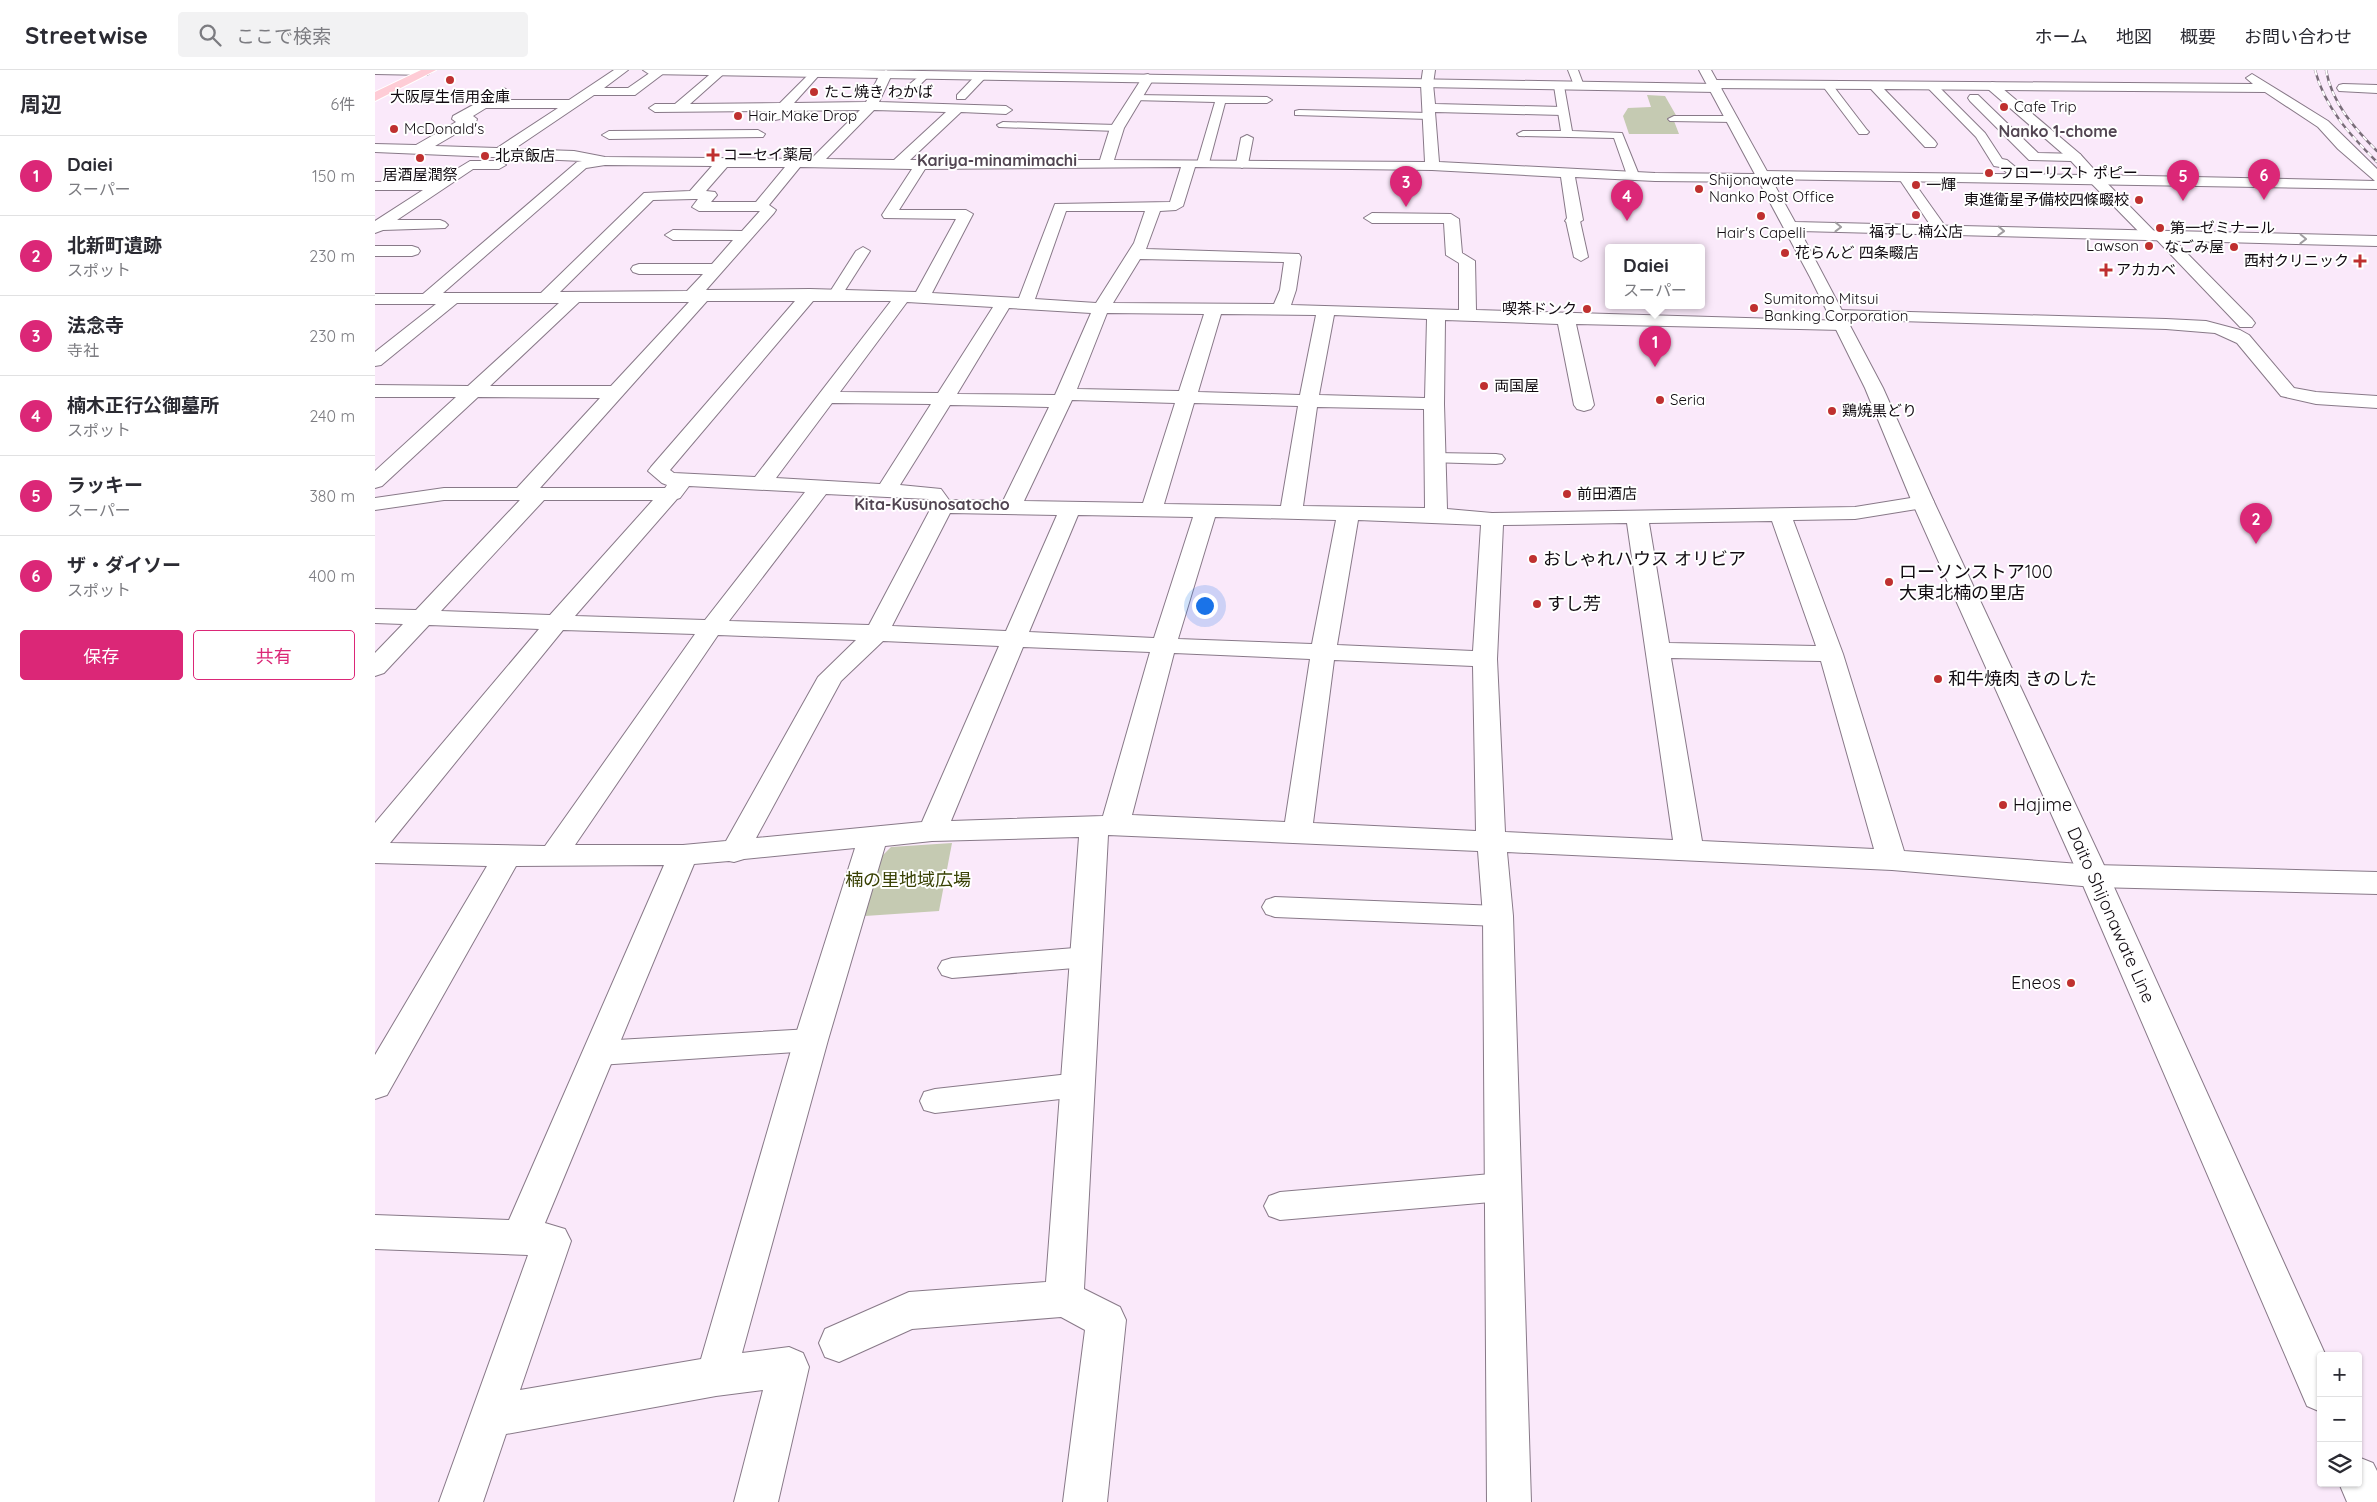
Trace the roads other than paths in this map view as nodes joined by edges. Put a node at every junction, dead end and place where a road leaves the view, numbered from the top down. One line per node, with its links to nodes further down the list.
1 (375, 70): 2 (street)
2 (429, 70): 32 (highway)
3 (621, 70): 28 (street)
4 (649, 70): 5 (street)
5 (662, 70): 11 (street); 28 (street)
6 (1429, 70): 18 (street)
7 (1573, 70): 21 (lane)
8 (1705, 70): 22 (street, Daito Shijonawate Line)
9 (1821, 70): 19 (street)
10 (2241, 70): 25 (street)
11 (721, 71): 12 (street); 42 (street)
12 (815, 73): 14 (street); 43 (street)
13 (919, 73): 14 (street); 15 (street); 31 (lane)
14 (886, 74): 40 (street)
15 (985, 74): 16 (street); 37 (lane)
16 (1154, 76): 18 (street); 33 (street)
17 (1878, 82): 19 (street); 30 (street); 59 (street)
18 (1427, 84): 20 (street); 47 (street)
19 (1830, 85): 22 (street); 53 (lane)
20 (1559, 86): 21 (street); 45 (lane)
21 (1579, 86): 22 (street)
22 (1715, 86): 49 (street, Daito Shijonawate Line)
23 (1996, 86): 24 (street); 24 (street); 30 (street); 63 (street)
24 (2128, 86): 25 (street)
25 (2266, 88): 80 (street)
26 (2343, 88): 27 (street)
27 (2377, 89)
28 (590, 91): 39 (street)
29 (503, 92): 38 (street)
30 (1946, 92): 34 (lane); 81 (lane)
31 (902, 96)
32 (375, 97)
33 (1136, 98): 35 (lane); 52 (street)
34 (1974, 98): 63 (street)
35 (1221, 99): 36 (lane); 70 (lane)
36 (1267, 100)
37 (959, 103): 40 (street); 44 (street); 68 (street)
38 (483, 104): 39 (street); 61 (street)
39 (571, 104): 62 (street)
40 (871, 106): 43 (street); 67 (street)
41 (655, 108): 42 (street)
42 (678, 108): 43 (street)
43 (783, 108): 54 (street)
44 (1006, 110)
45 (1562, 111): 47 (street); 56 (lane)
46 (1299, 112): 47 (lane)
47 (1429, 112): 75 (street)
48 (1674, 119): 49 (lane)
49 (1732, 119): 78 (street, Daito Shijonawate Line)
50 (628, 120): 57 (street)
51 (1003, 125): 52 (lane)
52 (1117, 128): 69 (street)
53 (1863, 132)
54 (758, 134): 57 (street); 65 (street)
55 (1523, 134): 56 (lane)
56 (1567, 134): 77 (lane)
57 (609, 135): 64 (street)
58 (1247, 138): 71 (lane)
59 (1930, 144)
60 (375, 148): 61 (street)
61 (415, 149): 62 (street); 72 (street)
62 (505, 151): 64 (street); 73 (street)
63 (2075, 157): 82 (street)
64 (582, 161): 65 (street); 73 (street); 112 (street)
65 (727, 163): 66 (street); 86 (street)
66 (796, 163): 67 (street); 87 (street)
67 (815, 163): 68 (street)
68 (898, 164): 74 (street)
69 (1106, 164): 70 (street); 74 (street)
70 (1196, 164): 71 (street); 88 (street)
71 (1242, 164): 75 (street)
72 (386, 165)
73 (487, 165): 83 (street)
74 (921, 165): 110 (street)
75 (1432, 166): 76 (street)
76 (1574, 172): 77 (street); 90 (street)
77 (1633, 175): 78 (street)
78 (1762, 177): 79 (street); 92 (street, Daito Shijonawate Line)
79 (1904, 177): 81 (street); 94 (lane)
80 (2377, 177)
81 (2021, 178): 82 (street)
82 (2096, 180): 84 (street); 95 (street)
83 (440, 185): 85 (street); 93 (street)
84 (2377, 185)
85 (375, 186)
86 (694, 196): 87 (street); 114 (street)
87 (760, 206): 97 (street)
88 (1154, 207): 102 (street); 117 (street)
89 (1372, 218): 123 (street)
90 (1573, 222): 103 (lane)
91 (440, 225): 93 (street)
92 (1790, 226): 94 (street, one-way to 94); 125 (street, Daito Shijonawate Line)
93 (377, 227)
94 (1940, 229): 95 (street, one-way to 95)
95 (2155, 235): 98 (street, one-way to 98); 126 (street)
96 (673, 236): 97 (street)
97 (746, 236): 105 (street)
98 (2377, 241)
99 (375, 251): 100 (street)
100 (412, 251)
101 (863, 251): 107 (lane)
102 (1137, 254): 118 (street); 120 (street)
103 (1581, 257)
104 (639, 269): 105 (street)
105 (716, 269): 108 (street)
106 (810, 294): 107 (street); 108 (street); 143 (street)
107 (835, 294): 109 (street)
108 (699, 295): 115 (street); 130 (street)
109 (903, 296): 110 (street); 131 (street)
110 (922, 297): 116 (street)
111 (375, 298): 112 (street)
112 (427, 298): 113 (street)
113 (453, 298): 114 (street); 127 (street)
114 (545, 298): 115 (street)
115 (574, 298): 129 (street)
116 (1005, 301): 117 (street); 134 (street)
117 (1026, 302): 118 (street)
118 (1101, 308): 119 (street); 132 (street)
119 (1214, 309): 120 (street); 133 (street)
120 (1281, 310): 121 (street)
121 (1326, 310): 122 (street); 135 (street)
122 (1436, 315): 123 (street); 137 (street)
123 (1468, 316): 124 (street)
124 (1566, 320): 125 (street); 138 (street)
125 (1840, 320): 136 (street); 147 (street, Daito Shijonawate Line)
126 (2246, 322)
127 (375, 361)
128 (375, 392): 129 (street)
129 (474, 392): 130 (street); 141 (street)
130 (614, 392): 146 (street)
131 (826, 397): 134 (street); 142 (street)
132 (1063, 397): 133 (street); 134 (street); 150 (street)
133 (1187, 397): 135 (street); 152 (street)
134 (944, 398): 145 (street)
135 (1308, 401): 137 (street); 154 (street)
136 (2377, 402)
137 (1434, 404): 139 (street)
138 (1583, 406)
139 (1434, 458): 140 (lane); 157 (street)
140 (1496, 459)
141 (375, 482)
142 (761, 484): 143 (street); 144 (street)
143 (678, 487): 146 (street); 162 (street)
144 (819, 488): 145 (street); 163 (street)
145 (886, 491): 149 (street)
146 (531, 494): 148 (street); 161 (street)
147 (1923, 502): 156 (street); 185 (street, Daito Shijonawate Line)
148 (375, 504)
149 (943, 506): 150 (street); 164 (street)
150 (1011, 507): 151 (street)
151 (1071, 509): 152 (street); 165 (street)
152 (1152, 510): 153 (street)
153 (1206, 510): 154 (street); 166 (street)
154 (1291, 513): 155 (street)
155 (1348, 514): 157 (street); 168 (street)
156 (1780, 514): 158 (street); 169 (street)
157 (1435, 515): 159 (street)
158 (1637, 516): 159 (street); 167 (street)
159 (1492, 519): 170 (street)
160 (375, 616): 161 (street)
161 (422, 618): 162 (street); 171 (street)
162 (557, 622): 163 (street); 177 (street)
163 (711, 628): 164 (street); 181 (street)
164 (877, 633): 165 (street); 179 (street)
165 (1014, 640): 166 (street); 173 (street)
166 (1164, 645): 168 (street); 172 (street)
167 (1658, 650): 169 (street); 178 (street)
168 (1323, 653): 170 (street); 174 (street)
169 (1831, 654): 184 (street)
170 (1485, 659): 176 (street)
171 (375, 668)
172 (1105, 826): 173 (street); 174 (street); 189 (street)
173 (932, 831): 175 (street)
174 (1299, 831): 176 (street)
175 (873, 836): 179 (street); 191 (street)
176 (1491, 840): 178 (street); 188 (street)
177 (375, 842)
178 (1689, 851): 184 (street)
179 (734, 852): 182 (street)
180 (375, 853): 183 (street)
181 (554, 854): 182 (street); 183 (street)
182 (683, 855): 192 (street)
183 (507, 856): 193 (street)
184 (1892, 860): 185 (street)
185 (2094, 876): 186 (street); 203 (street, Daito Shijonawate Line)
186 (2377, 883)
187 (1275, 907): 188 (lane)
188 (1497, 916): 196 (street)
189 (1087, 957): 190 (lane); 194 (street)
190 (952, 968)
191 (811, 1040): 192 (lane); 202 (street)
192 (599, 1053): 199 (street)
193 (375, 1085)
194 (1077, 1086): 195 (lane); 200 (street)
195 (935, 1101)
196 (1503, 1188): 197 (lane); 209 (street)
197 (1280, 1206)
198 (375, 1232): 199 (street)
199 (520, 1236): 204 (street)
200 (1064, 1299): 201 (street); 208 (street)
201 (839, 1343)
202 (716, 1376): 204 (street); 207 (street)
203 (2317, 1383)
204 (490, 1416): 206 (street)
205 (2362, 1487): 210 (street)
206 (461, 1502)
207 (756, 1502)
208 (1085, 1502)
209 (1509, 1502)
210 (2369, 1502)

